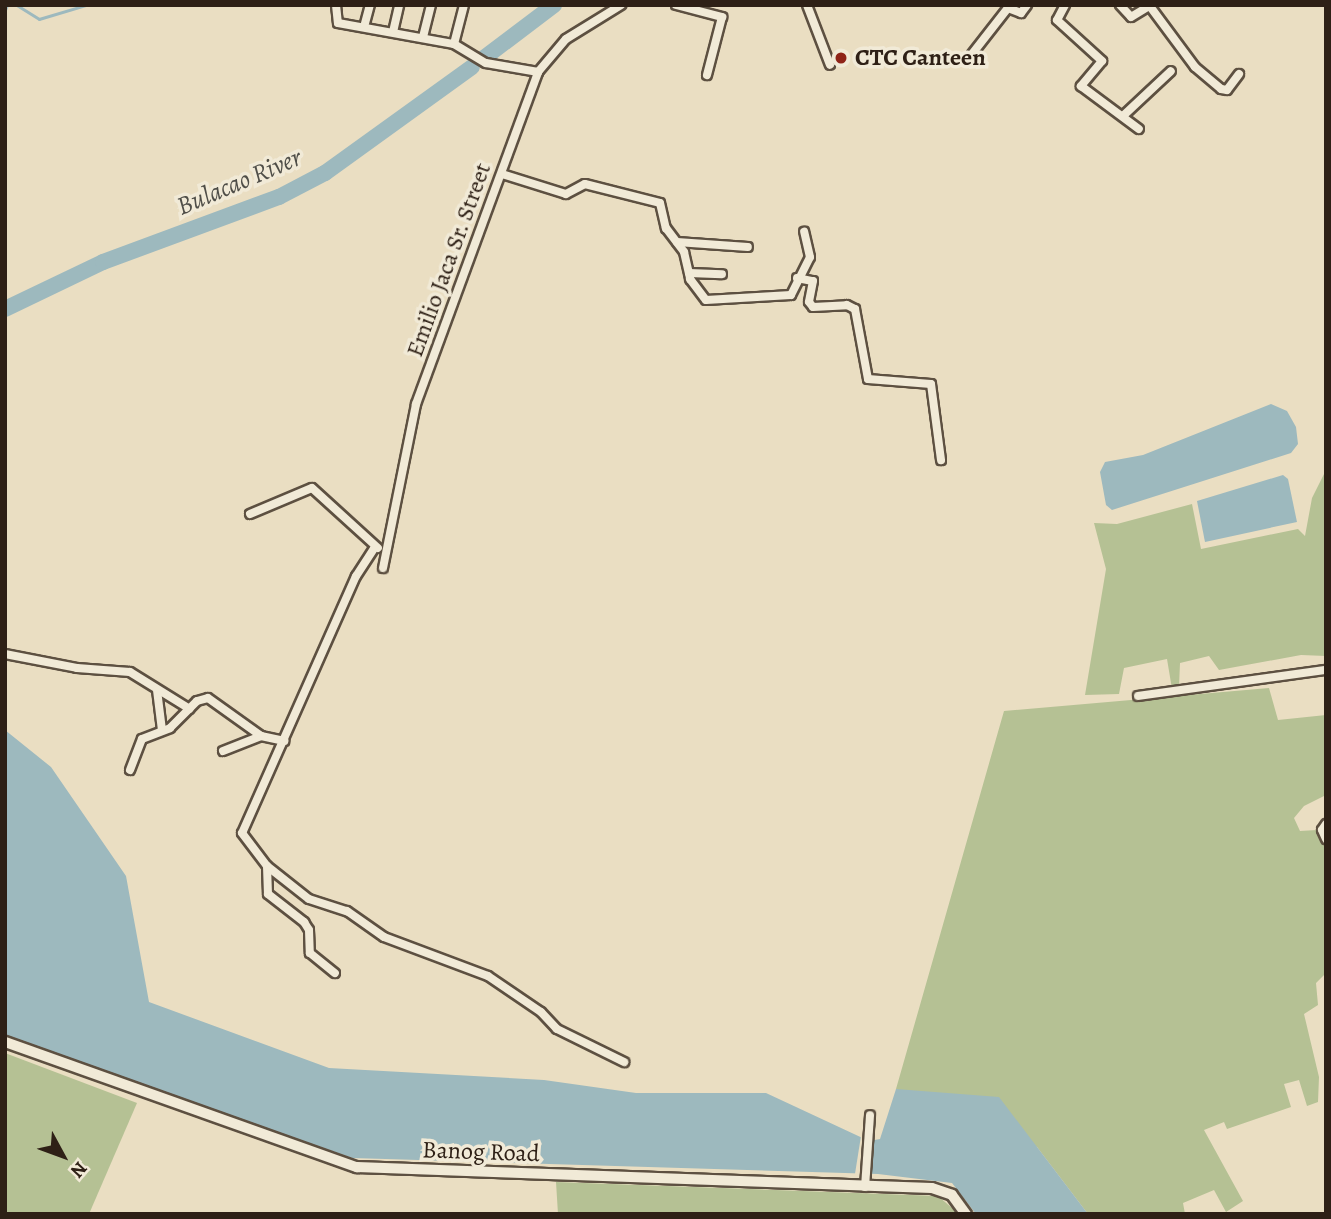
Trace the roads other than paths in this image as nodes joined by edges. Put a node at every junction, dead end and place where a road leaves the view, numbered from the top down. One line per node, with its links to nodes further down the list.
1 (336, 5): 13 (street)
2 (370, 5): 13 (street)
3 (399, 5): 14 (street)
4 (431, 5): 15 (street)
5 (464, 5): 16 (street)
6 (621, 5): 20 (street, Emilio Jaca Sr. Street)
7 (676, 5): 22 (street)
8 (807, 5): 18 (street)
9 (1027, 5): 17 (street)
10 (1065, 5): 23 (street)
11 (1120, 5): 12 (street)
12 (1149, 6): 21 (street)
13 (364, 26): 14 (street)
14 (393, 32): 15 (street)
15 (423, 37): 16 (street)
16 (454, 44): 20 (street)
17 (971, 54)
18 (830, 65)
19 (1171, 71): 23 (street)
20 (538, 72): 25 (street, Emilio Jaca Sr. Street)
21 (1239, 74)
22 (707, 75)
23 (1124, 115): 24 (street)
24 (1139, 129)
25 (502, 174): 27 (street); 34 (street, Emilio Jaca Sr. Street)
26 (804, 232): 31 (street)
27 (677, 242): 28 (street); 29 (street)
28 (748, 247)
29 (689, 273): 30 (street); 31 (street)
30 (722, 274)
31 (797, 278): 32 (street)
32 (941, 460)
33 (250, 514): 34 (street)
34 (379, 549): 35 (street, Emilio Jaca Sr. Street); 43 (street)
35 (383, 568)
36 (5, 654): 38 (street)
37 (1326, 670): 39 (street)
38 (157, 690): 40 (street); 41 (street)
39 (1138, 696)
40 (190, 709): 41 (street); 42 (street)
41 (162, 730): 45 (street)
42 (261, 736): 43 (street); 44 (street)
43 (284, 741): 48 (street)
44 (223, 751)
45 (130, 770)
46 (1326, 824): 47 (street)
47 (1326, 839)
48 (267, 866): 49 (street); 51 (street)
49 (335, 973)
50 (5, 1042): 53 (street, Banog Road)
51 (624, 1062)
52 (870, 1115): 53 (street)
53 (865, 1187): 54 (street, Banog Road)
54 (966, 1214)

